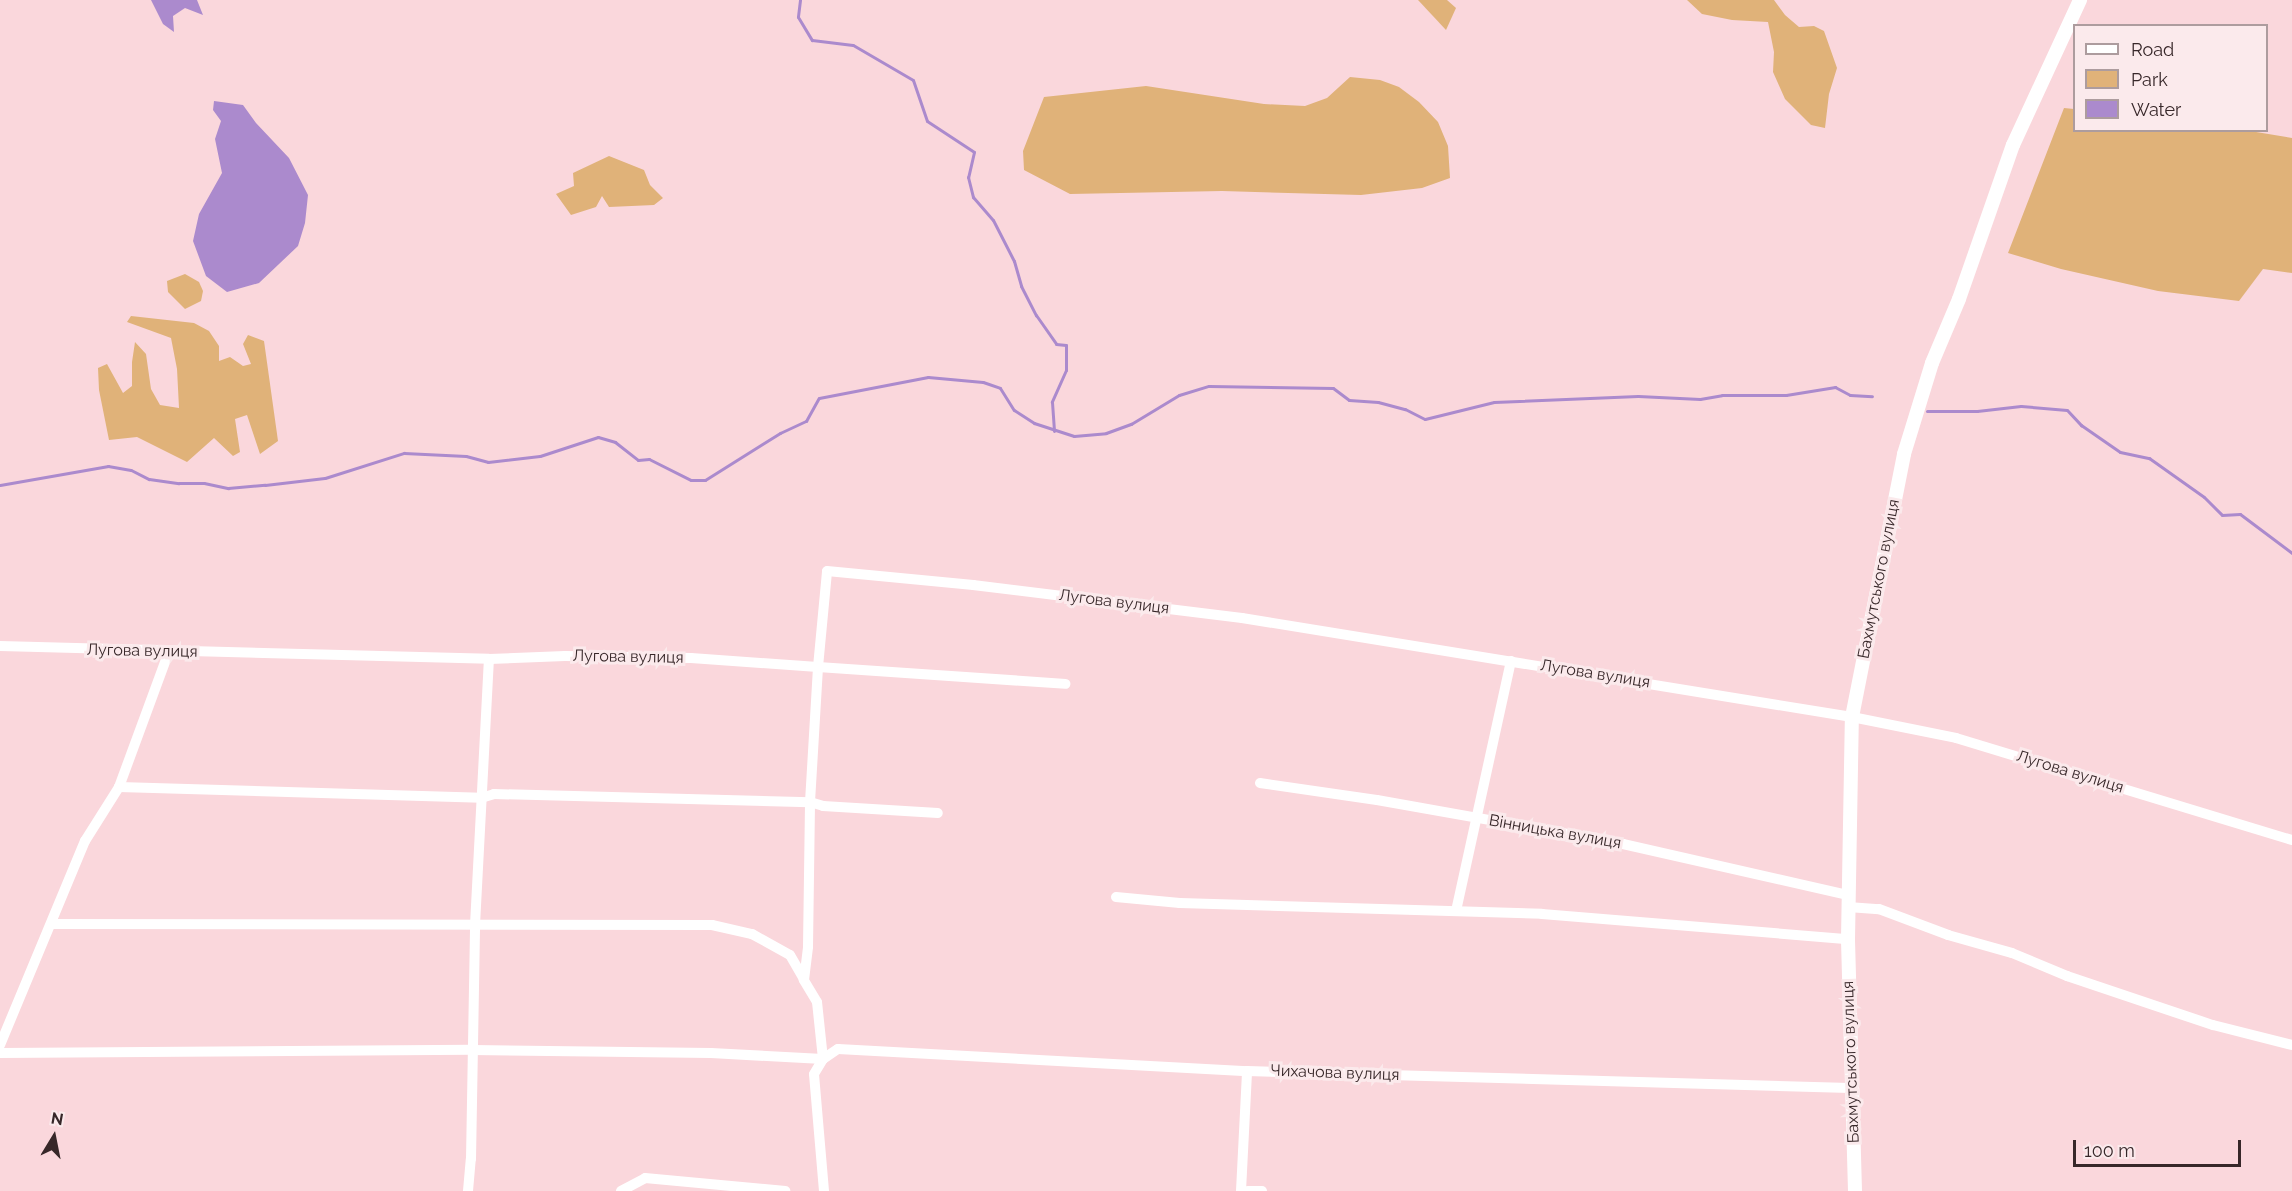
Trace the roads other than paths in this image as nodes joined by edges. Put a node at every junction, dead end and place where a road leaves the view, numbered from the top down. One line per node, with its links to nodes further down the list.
1 (2080, 0): 8 (main road, Бахмутського вулиця)
2 (0, 646): 3 (street, Лугова вулиця)
3 (169, 651): 4 (street, Лугова вулиця); 10 (street)
4 (489, 659): 6 (street, Лугова вулиця); 11 (street)
5 (1511, 661): 6 (street, Лугова вулиця); 8 (street, Лугова вулиця); 14 (street)
6 (818, 667): 7 (street); 12 (street)
7 (1065, 684)
8 (1852, 717): 15 (street, Лугова вулиця); 17 (main road, Бахмутського вулиця)
9 (1260, 783): 14 (street, Вінницька вулиця)
10 (119, 787): 11 (street); 19 (street)
11 (481, 798): 12 (street); 20 (street)
12 (810, 802): 13 (street); 22 (street)
13 (938, 813)
14 (1477, 819): 17 (street, Вінницька вулиця); 18 (street)
15 (2292, 840)
16 (1116, 897): 18 (street)
17 (1848, 901): 21 (main road, Бахмутського вулиця); 24 (street, Вінницька вулиця)
18 (1456, 911): 21 (street)
19 (53, 924): 20 (street); 23 (street)
20 (475, 925): 22 (street); 25 (street)
21 (1848, 939): 29 (main road, Бахмутського вулиця)
22 (804, 980): 27 (street)
23 (0, 1045)
24 (2292, 1045)
25 (472, 1050): 26 (street); 27 (street); 30 (street)
26 (0, 1053)
27 (823, 1059): 28 (street, Чихачова вулиця); 33 (street)
28 (1247, 1071): 29 (street, Чихачова вулиця); 34 (street)
29 (1850, 1088): 37 (main road, Бахмутського вулиця)
30 (468, 1191)
31 (621, 1191): 32 (street)
32 (785, 1191)
33 (824, 1191)
34 (1241, 1191)
35 (1248, 1191): 36 (street)
36 (1262, 1191)
37 (1855, 1191)

